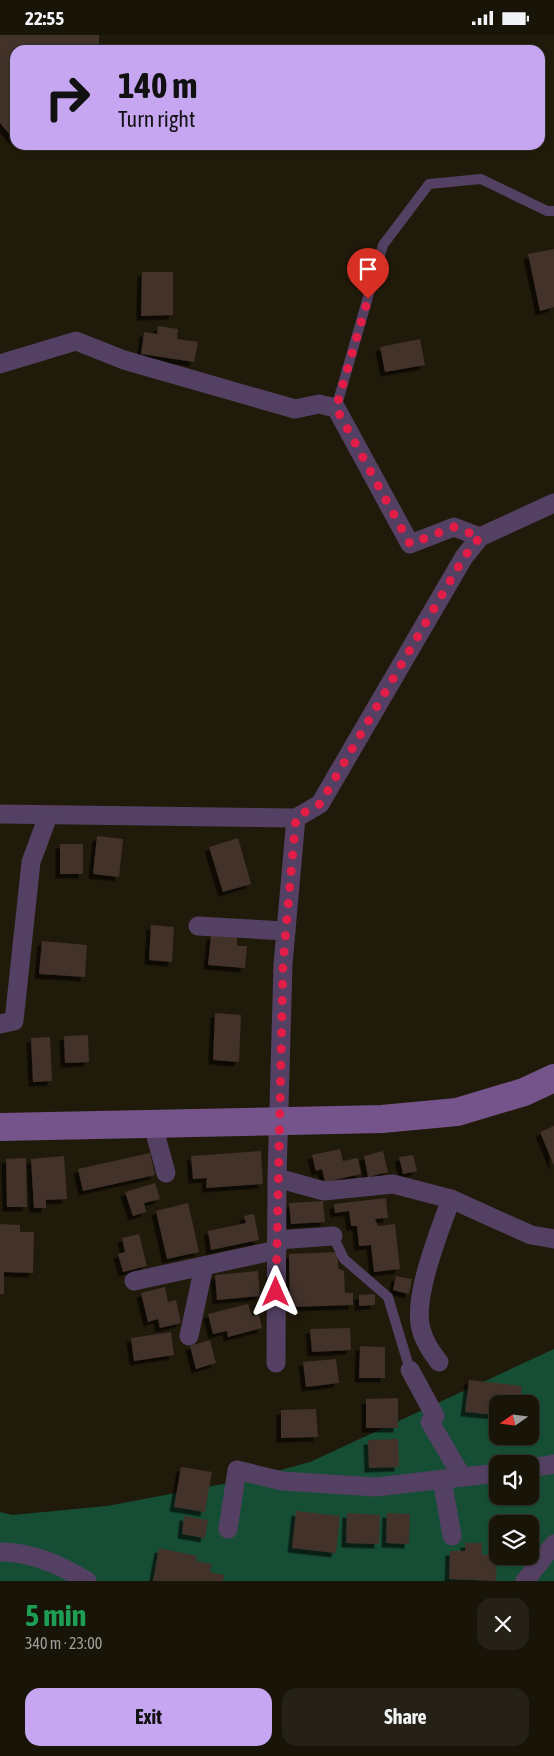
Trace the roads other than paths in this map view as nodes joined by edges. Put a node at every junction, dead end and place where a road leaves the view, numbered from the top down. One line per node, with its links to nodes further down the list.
1 (554, 211): 3 (lane)
2 (0, 364): 3 (street)
3 (336, 408): 5 (street)
4 (554, 503): 5 (street)
5 (480, 537): 8 (street)
6 (0, 814): 7 (street)
7 (48, 815): 8 (street); 11 (street)
8 (296, 817): 10 (street)
9 (198, 926): 10 (street)
10 (286, 931): 13 (street)
11 (0, 1024)
12 (554, 1079): 13 (street)
13 (278, 1120): 14 (street); 17 (street)
14 (152, 1123): 15 (street); 16 (street)
15 (0, 1127)
16 (166, 1173)
17 (277, 1178): 18 (street); 21 (street)
18 (451, 1199): 20 (street); 25 (street)
19 (333, 1235): 21 (street); 27 (lane)
20 (554, 1239)
21 (277, 1245): 22 (street); 26 (street)
22 (204, 1265): 23 (street); 24 (street)
23 (134, 1281)
24 (189, 1336)
25 (438, 1362)
26 (276, 1363)
27 (410, 1370): 31 (street)
28 (554, 1464): 29 (street)
29 (539, 1466)
30 (489, 1474): 31 (street)
31 (462, 1477): 32 (street)
32 (442, 1479): 33 (street); 34 (street)
33 (228, 1529)
34 (452, 1535)
35 (554, 1544): 38 (street)
36 (0, 1553): 37 (street)
37 (87, 1581)
38 (526, 1581)

